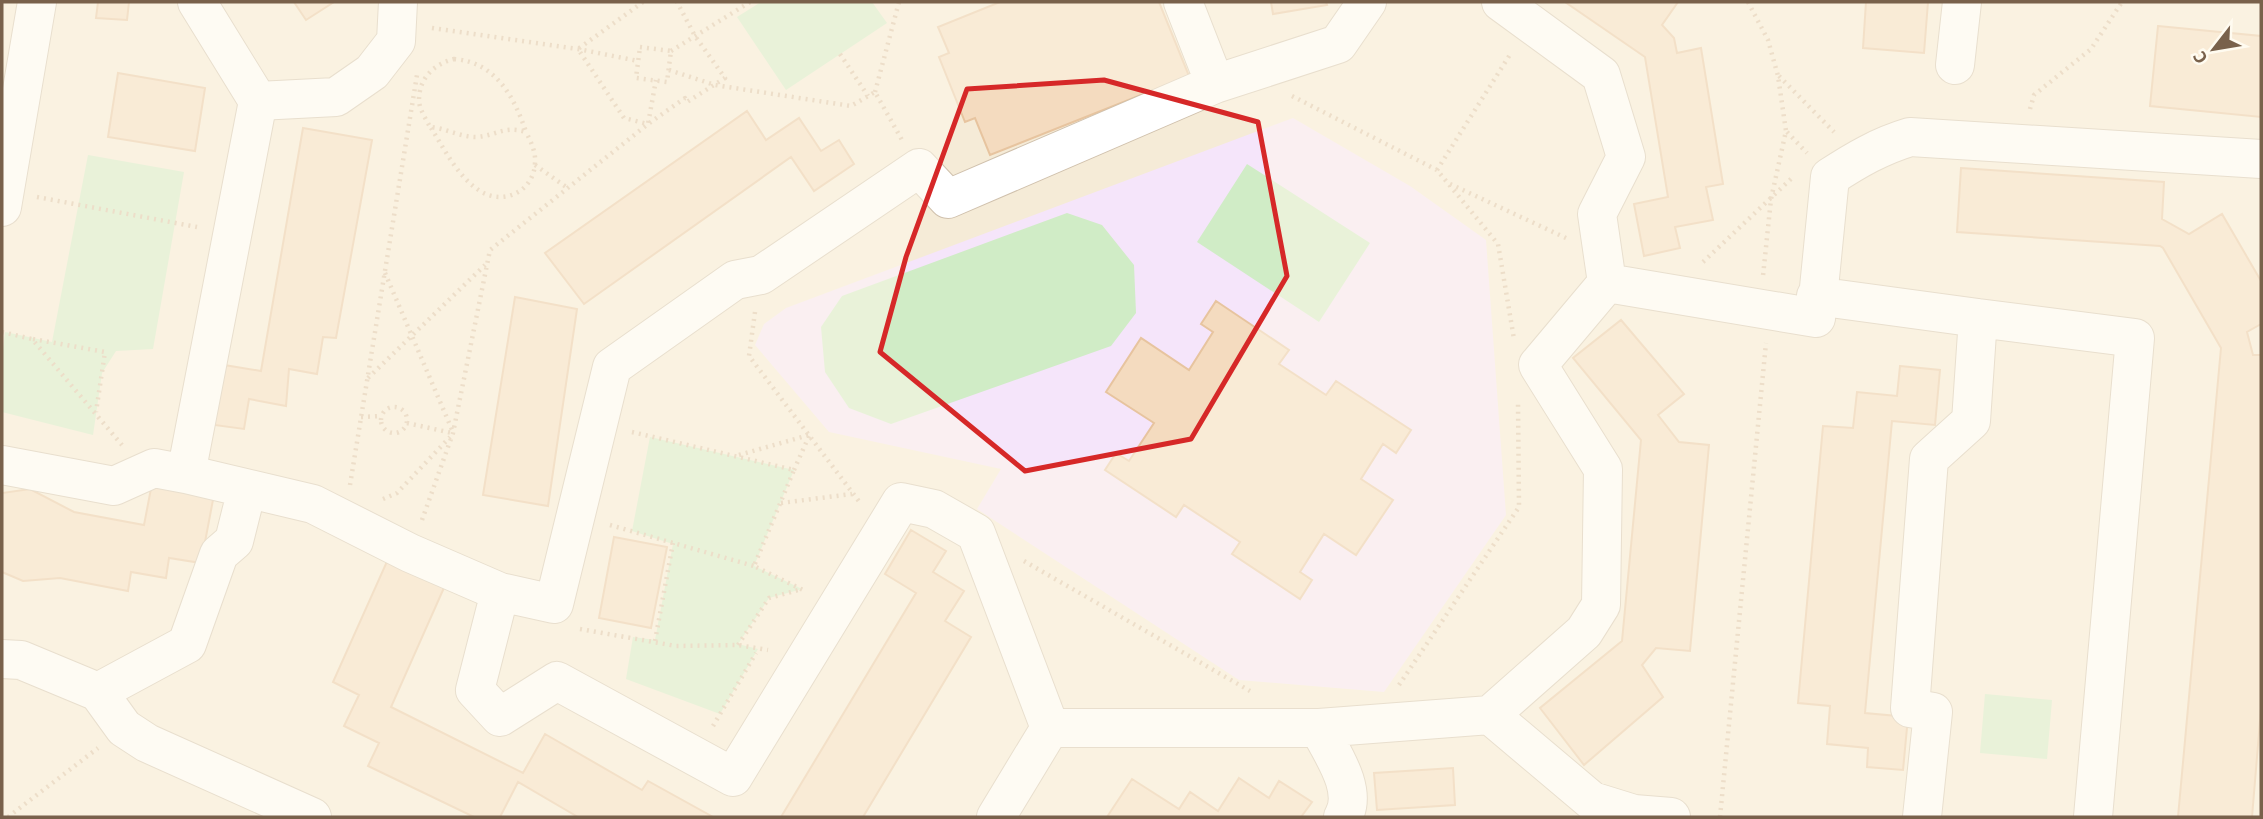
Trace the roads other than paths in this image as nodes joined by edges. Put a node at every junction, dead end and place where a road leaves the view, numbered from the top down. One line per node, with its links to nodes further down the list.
1 (37, 2): 12 (street)
2 (197, 2): 10 (street)
3 (398, 2): 10 (street)
4 (1183, 2): 9 (street)
5 (1367, 2): 9 (street)
6 (1962, 2): 8 (street)
7 (1525, 9): 13 (street)
8 (1955, 65)
9 (1231, 78): 19 (street)
10 (258, 101): 17 (street)
11 (2261, 159): 14 (street)
12 (3, 199)
13 (1605, 269): 14 (street); 22 (street)
14 (1816, 296): 15 (street)
15 (1978, 318): 29 (street); 30 (street)
16 (2, 464): 17 (street)
17 (186, 474): 18 (street)
18 (247, 489): 19 (street); 21 (street)
19 (500, 592): 23 (street)
20 (2, 659): 21 (street)
21 (99, 692): 26 (street)
22 (1490, 715): 24 (street); 25 (street)
23 (1051, 728): 24 (street); 27 (street)
24 (1319, 728): 28 (street)
25 (1645, 816)
26 (312, 817)
27 (996, 817)
28 (1343, 817)
29 (1922, 817)
30 (2093, 817)

